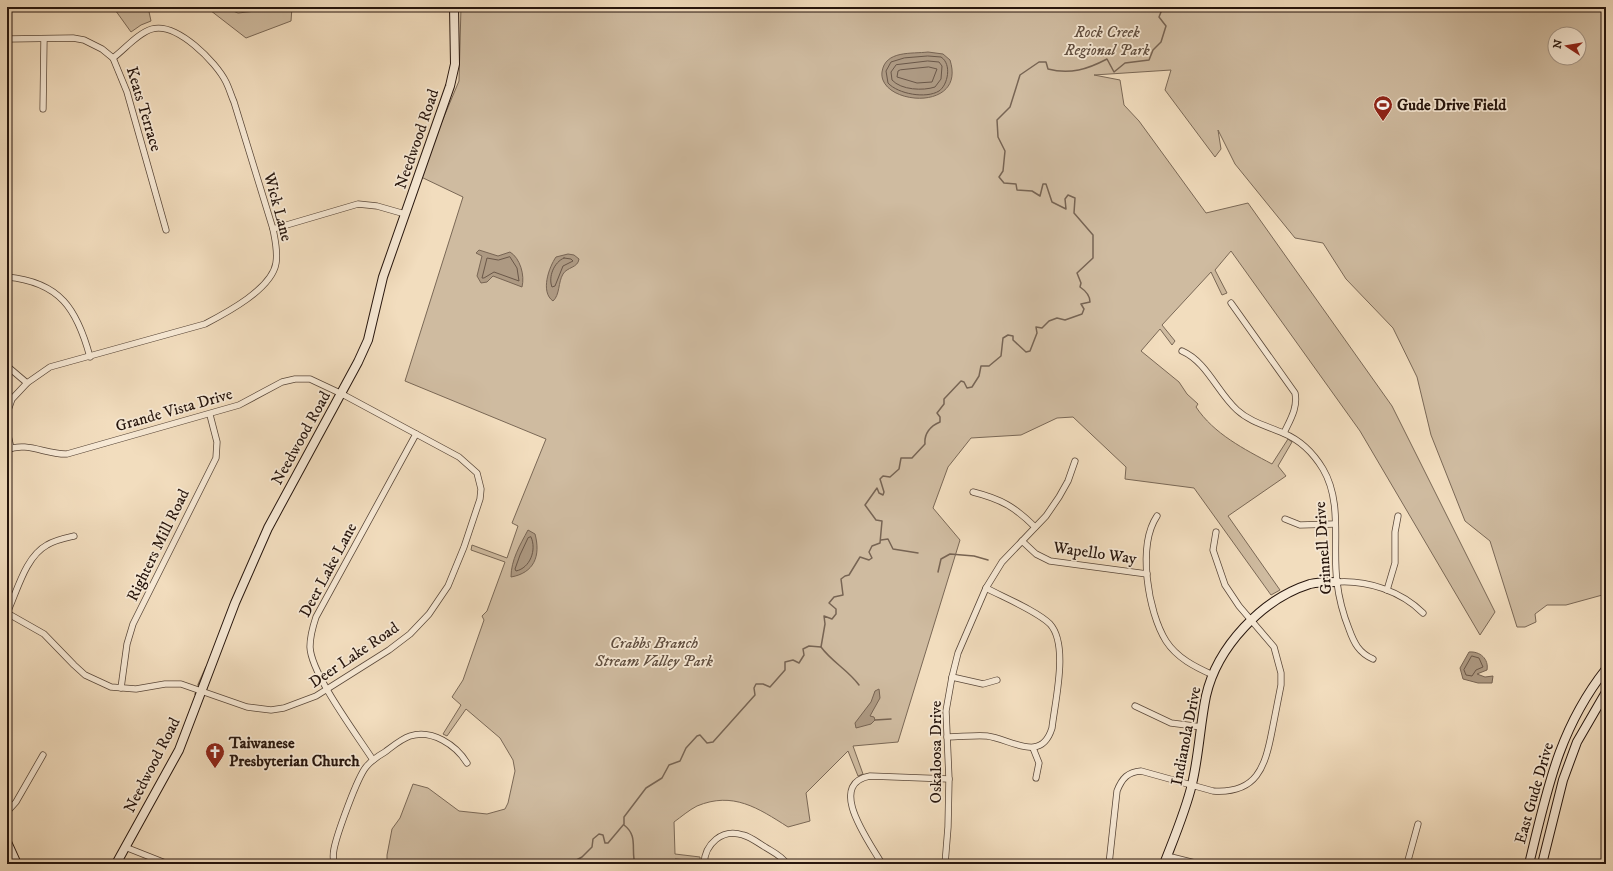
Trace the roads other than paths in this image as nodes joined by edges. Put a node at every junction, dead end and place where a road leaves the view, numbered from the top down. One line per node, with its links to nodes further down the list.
1 (454, 7): 6 (street, Needwood Road)
2 (7, 39): 3 (street, Keats Terrace)
3 (44, 39): 4 (street, Keats Terrace); 5 (street)
4 (113, 58): 7 (street, Wick Lane); 8 (street, Keats Terrace)
5 (43, 109)
6 (405, 214): 7 (street); 15 (street, Needwood Road)
7 (273, 229): 12 (street, Wick Lane)
8 (166, 230)
9 (7, 277): 12 (street)
10 (1231, 303): 19 (street)
11 (1182, 351): 19 (street, Grinnell Drive)
12 (90, 357): 14 (street, Wick Lane)
13 (7, 366): 14 (street)
14 (27, 383): 16 (street, Wick Lane)
15 (342, 394): 17 (street, Grande Vista Drive); 20 (street, Deer Lake Road); 46 (street, Needwood Road)
16 (7, 413)
17 (210, 414): 21 (street, Grande Vista Drive); 44 (street, Righters Mill Road)
18 (7, 431): 21 (street)
19 (1284, 433): 27 (street, Grinnell Drive)
20 (416, 434): 45 (street, Deer Lake Lane); 45 (street, Deer Lake Road)
21 (9, 449)
22 (1075, 461): 28 (street, Oskaloosa Drive)
23 (973, 492): 28 (street)
24 (1156, 516): 32 (street)
25 (1398, 516): 35 (street)
26 (1285, 519): 27 (street)
27 (1335, 524): 33 (street, Grinnell Drive)
28 (1035, 527): 31 (street, Oskaloosa Drive)
29 (1216, 532): 38 (street)
30 (74, 536): 36 (street)
31 (1022, 540): 32 (street, Wapello Way); 34 (street, Oskaloosa Drive)
32 (1147, 574): 41 (street)
33 (1337, 582): 35 (street, Indianola Drive); 38 (street, Indianola Drive); 39 (street, Grinnell Drive)
34 (986, 588): 42 (street, Oskaloosa Drive); 51 (street)
35 (1387, 590): 37 (street, Indianola Drive)
36 (7, 613): 44 (street, Deer Lake Road)
37 (1423, 613)
38 (1252, 620): 41 (street, Indianola Drive); 57 (street)
39 (1373, 659)
40 (1606, 669): 74 (street, East Gude Drive)
41 (1213, 675): 49 (street, Indianola Drive)
42 (952, 677): 43 (street); 50 (street, Oskaloosa Drive)
43 (997, 680)
44 (121, 688): 46 (street, Deer Lake Road)
45 (327, 689): 46 (street, Deer Lake Road); 53 (street, Deer Lake Lane)
46 (202, 691): 61 (street, Needwood Road)
47 (1606, 692): 75 (street, East Gude Drive)
48 (1136, 706): 49 (street)
49 (1202, 727): 57 (street, Indianola Drive)
50 (947, 737): 51 (street); 56 (street, Oskaloosa Drive)
51 (1033, 748): 55 (street)
52 (43, 754): 58 (street)
53 (373, 760): 54 (street); 66 (street)
54 (467, 763)
55 (1036, 778)
56 (949, 779): 69 (street); 70 (street, Oskaloosa Drive)
57 (1192, 785): 62 (street, Indianola Drive); 71 (street)
58 (7, 812)
59 (1418, 824): 73 (street)
60 (7, 842): 63 (street)
61 (125, 847): 64 (street, Needwood Road); 65 (street)
62 (1166, 860): 72 (street)
63 (18, 864)
64 (116, 864)
65 (168, 864)
66 (334, 864)
67 (704, 864): 68 (street)
68 (787, 864)
69 (882, 864)
70 (944, 864)
71 (1109, 864)
72 (1199, 864)
73 (1408, 864)
74 (1529, 864)
75 (1542, 864)

